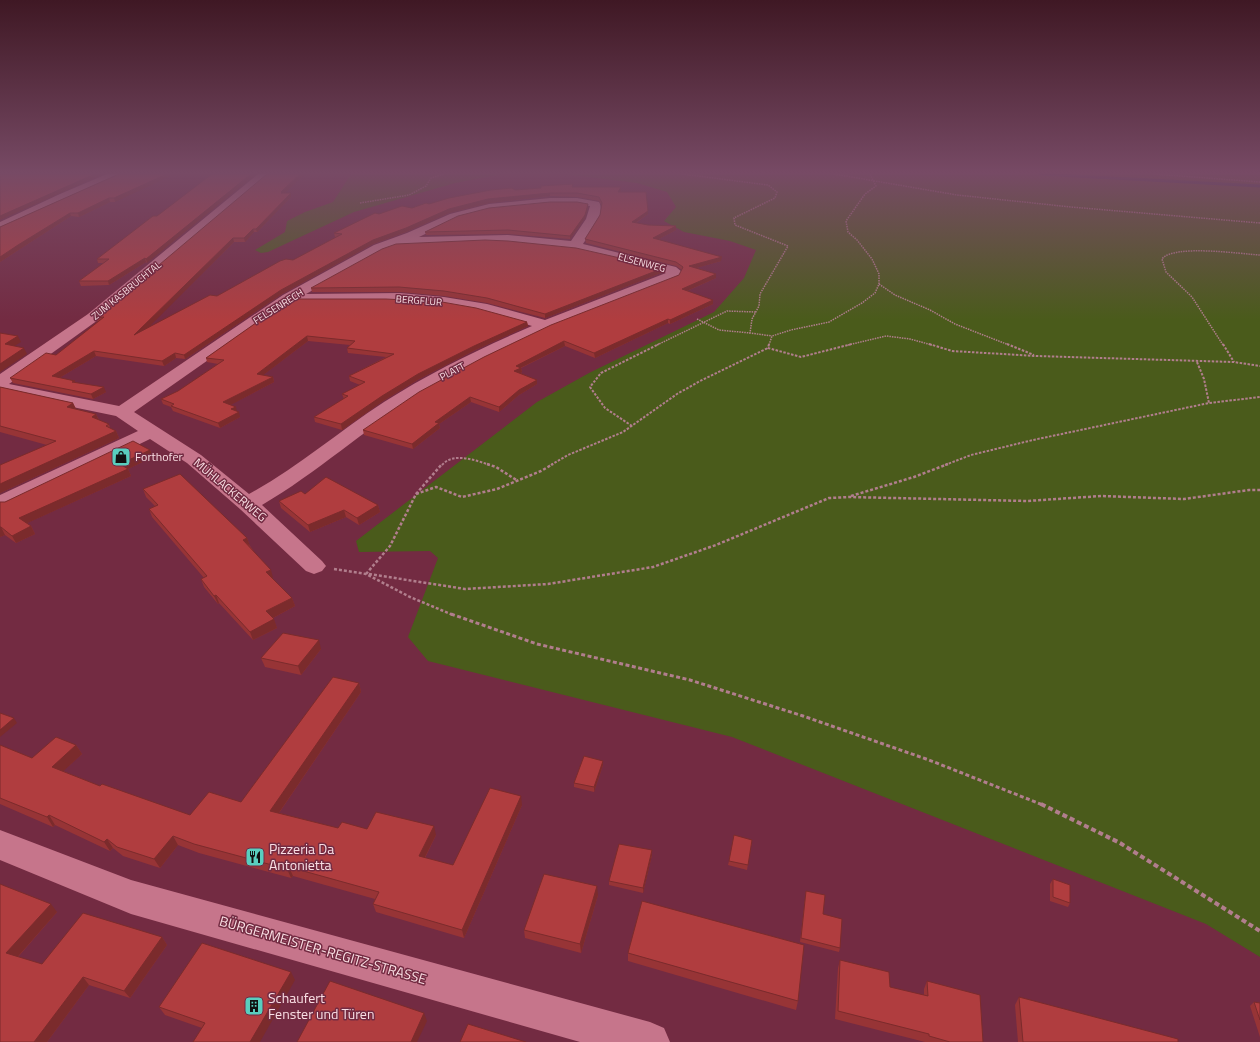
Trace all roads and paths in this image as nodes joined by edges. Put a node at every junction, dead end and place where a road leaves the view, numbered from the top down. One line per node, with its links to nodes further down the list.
1 (9, 223): 7 (street)
2 (206, 223): 25 (street, ZUM KASBRUCHTAL)
3 (439, 223): 8 (street, FELSENRECH)
4 (589, 223): 9 (street, FELSENRECH)
5 (735, 223): 14 (path)
6 (846, 223): 12 (path)
7 (0, 227)
8 (393, 242): 9 (street, ELSENWEG); 13 (street, FELSENRECH)
9 (576, 246): 11 (street, ELSENWEG)
10 (1260, 255): 23 (path)
11 (675, 272): 17 (street, PLATT)
12 (879, 284): 19 (path); 21 (path)
13 (288, 298): 17 (street, BERGFLUR); 29 (street, FELSENRECH)
14 (756, 312): 16 (path); 18 (path)
15 (697, 319): 16 (path)
16 (703, 323): 18 (path); 30 (path)
17 (546, 325): 37 (street, PLATT)
18 (750, 333): 19 (path)
19 (772, 336): 20 (path)
20 (768, 348): 21 (path); 30 (path)
21 (1036, 356): 22 (path)
22 (1197, 362): 23 (path); 28 (path)
23 (1234, 362): 24 (path)
24 (1260, 366)
25 (0, 382)
26 (0, 387): 29 (street, MÜHLACKERWEG)
27 (1260, 397): 28 (path)
28 (1209, 403): 35 (path)
29 (122, 412): 31 (street, MÜHLACKERWEG)
30 (632, 426): 32 (path)
31 (152, 431): 36 (street); 37 (street, MÜHLACKERWEG)
32 (518, 481): 34 (path); 34 (path)
33 (1260, 490): 35 (path)
34 (416, 494): 39 (path)
35 (849, 496): 39 (path)
36 (0, 503)
37 (248, 504): 38 (street, MÜHLACKERWEG)
38 (314, 566): 39 (path)
39 (366, 574): 41 (path)
40 (0, 845): 42 (street, BÜRGERMEISTER-REGITZ-STRASSE)
41 (1260, 931)
42 (650, 1042)

